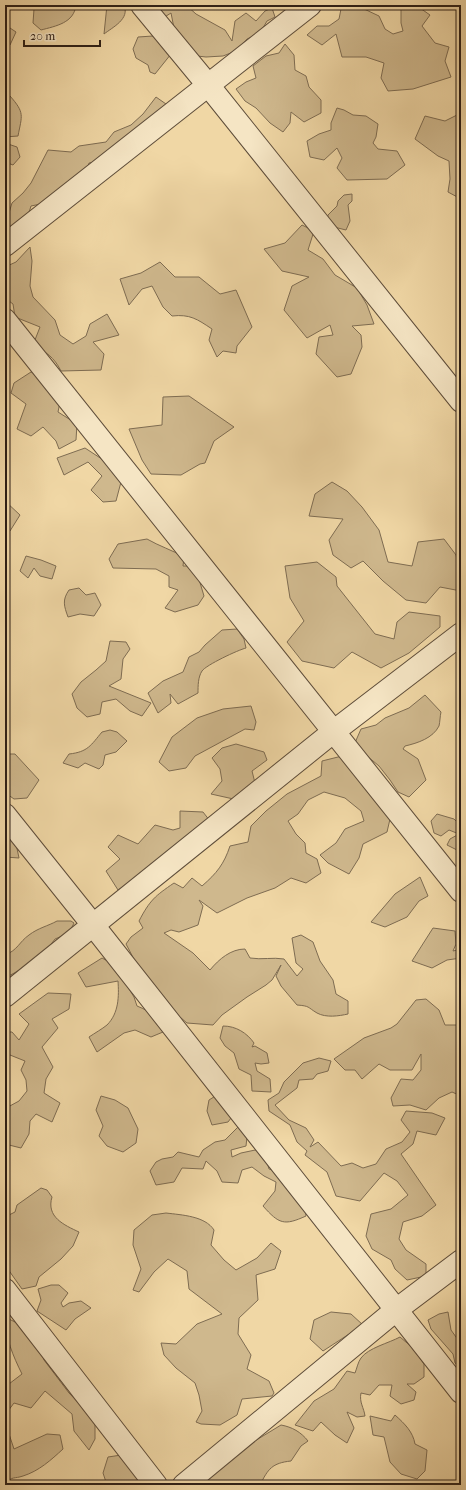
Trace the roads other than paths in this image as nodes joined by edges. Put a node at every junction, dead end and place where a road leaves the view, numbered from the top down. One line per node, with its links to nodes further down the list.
1 (142, 5): 3 (street)
2 (310, 5): 3 (street)
3 (208, 85): 4 (street); 6 (street)
4 (5, 245)
5 (5, 320): 8 (street)
6 (461, 401)
7 (461, 634): 8 (street)
8 (334, 732): 10 (street); 11 (street)
9 (5, 815): 11 (street)
10 (461, 890)
11 (93, 925): 12 (street); 15 (street)
12 (5, 996)
13 (461, 1261): 15 (street)
14 (5, 1290): 17 (street)
15 (396, 1310): 16 (street); 18 (street)
16 (461, 1392)
17 (156, 1485)
18 (184, 1485)

